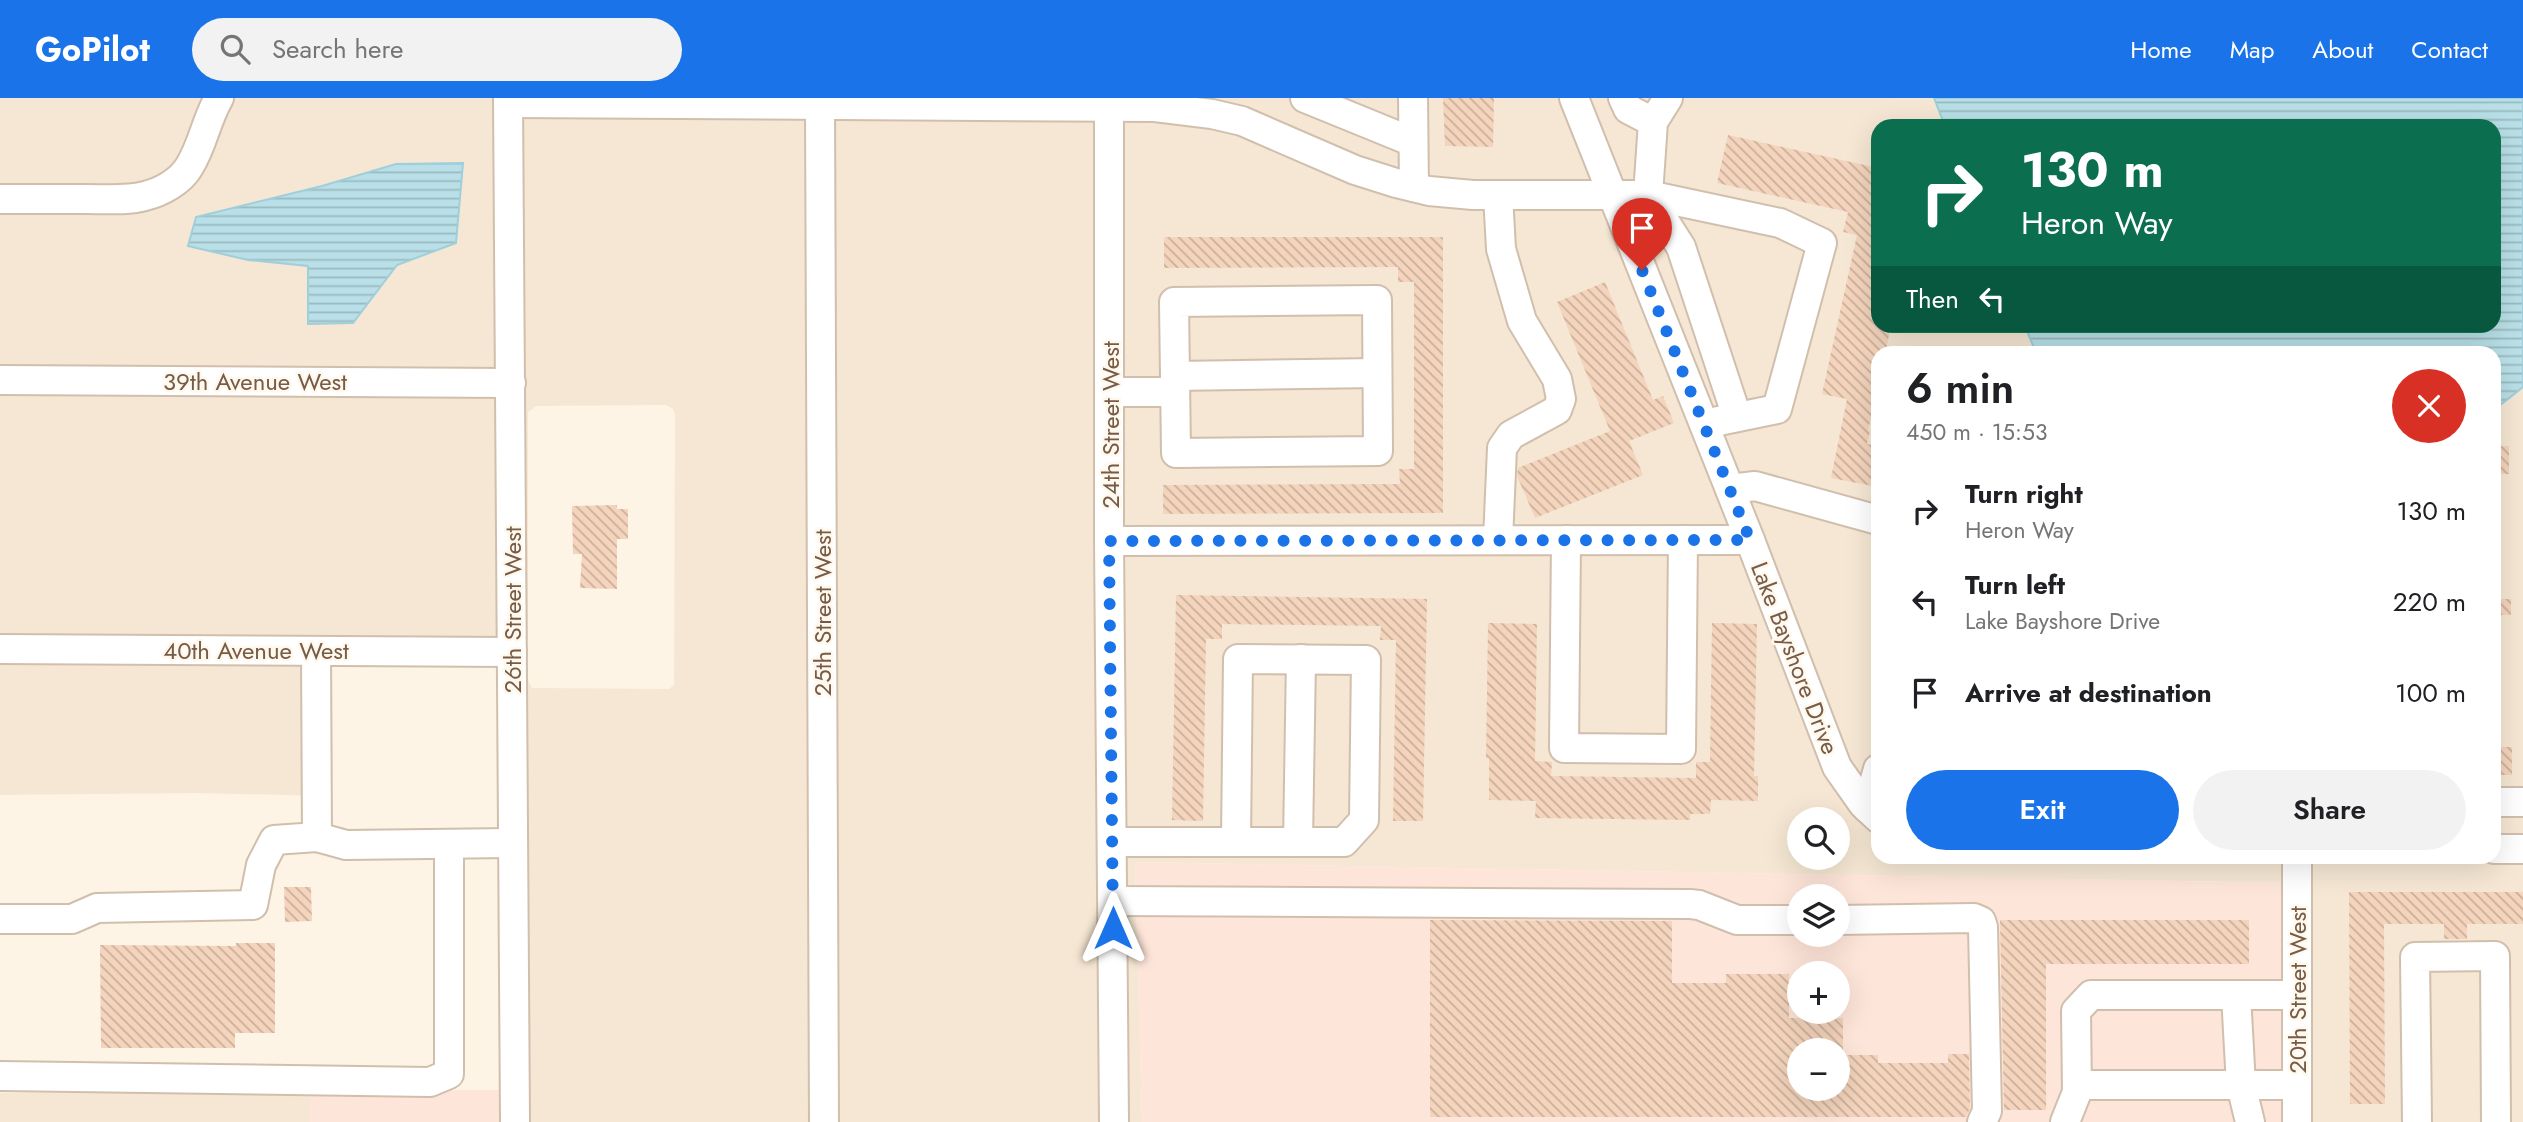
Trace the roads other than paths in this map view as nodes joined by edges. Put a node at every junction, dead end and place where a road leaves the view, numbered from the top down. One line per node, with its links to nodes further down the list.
1 (219, 98): 17 (street)
2 (1305, 98): 12 (street)
3 (1413, 98): 12 (street)
4 (1574, 98): 14 (street, Lake Bayshore Drive)
5 (1623, 98): 11 (street)
6 (1668, 98): 11 (street)
7 (508, 101): 9 (street); 20 (street, 26th Street West)
8 (1179, 104): 10 (street); 13 (street)
9 (820, 105): 10 (street); 59 (street, 25th Street West)
10 (1109, 106): 22 (street, 24th Street West)
11 (1653, 122): 16 (street)
12 (1413, 142): 13 (street)
13 (1414, 187): 15 (street)
14 (1612, 193): 15 (street); 16 (street); 24 (street, Lake Bayshore Drive)
15 (1498, 194): 27 (street)
16 (1648, 195): 23 (street); 23 (street)
17 (0, 199)
18 (1377, 373): 21 (street); 21 (street); 21 (street)
19 (0, 380): 20 (street, 39th Avenue West)
20 (511, 383): 34 (street, 26th Street West)
21 (1175, 384): 22 (street)
22 (1110, 392): 31 (street, 24th Street West)
23 (1737, 417): 24 (street)
24 (1704, 424): 25 (street, Lake Bayshore Drive)
25 (1730, 489): 26 (street); 30 (street, Lake Bayshore Drive)
26 (1871, 518)
27 (1498, 540): 28 (street); 31 (street)
28 (1566, 540): 29 (street); 29 (street)
29 (1683, 540): 30 (street)
30 (1750, 540): 38 (street, Lake Bayshore Drive)
31 (1109, 541): 41 (street, 24th Street West)
32 (0, 649): 33 (street, 40th Avenue West)
33 (316, 650): 34 (street, 40th Avenue West); 39 (street)
34 (512, 652): 43 (street, 26th Street West)
35 (1301, 659): 40 (street); 42 (street); 42 (street)
36 (2501, 802): 37 (street)
37 (2523, 802)
38 (1871, 812)
39 (317, 836): 44 (street); 49 (street)
40 (1236, 841): 41 (street); 42 (street)
41 (1112, 842): 48 (street, 24th Street West)
42 (1298, 842)
43 (513, 843): 44 (street); 58 (street, 26th Street West)
44 (449, 844): 54 (street)
45 (2501, 849): 46 (street)
46 (2523, 849)
47 (2297, 864): 53 (street, 20th Street West)
48 (1113, 901): 50 (street); 60 (street, 24th Street West)
49 (0, 919)
50 (1787, 920)
51 (1850, 920): 61 (street)
52 (2236, 995): 53 (street); 55 (street); 56 (street)
53 (2297, 995): 57 (street, 20th Street West)
54 (0, 1076)
55 (2077, 1086): 56 (street); 62 (street)
56 (2241, 1086): 57 (street); 63 (street)
57 (2297, 1086): 64 (street, 20th Street West)
58 (515, 1122)
59 (824, 1122)
60 (1114, 1122)
61 (1982, 1122)
62 (2065, 1122)
63 (2250, 1122)
64 (2297, 1122)
65 (2417, 1122): 66 (street)
66 (2497, 1122)

